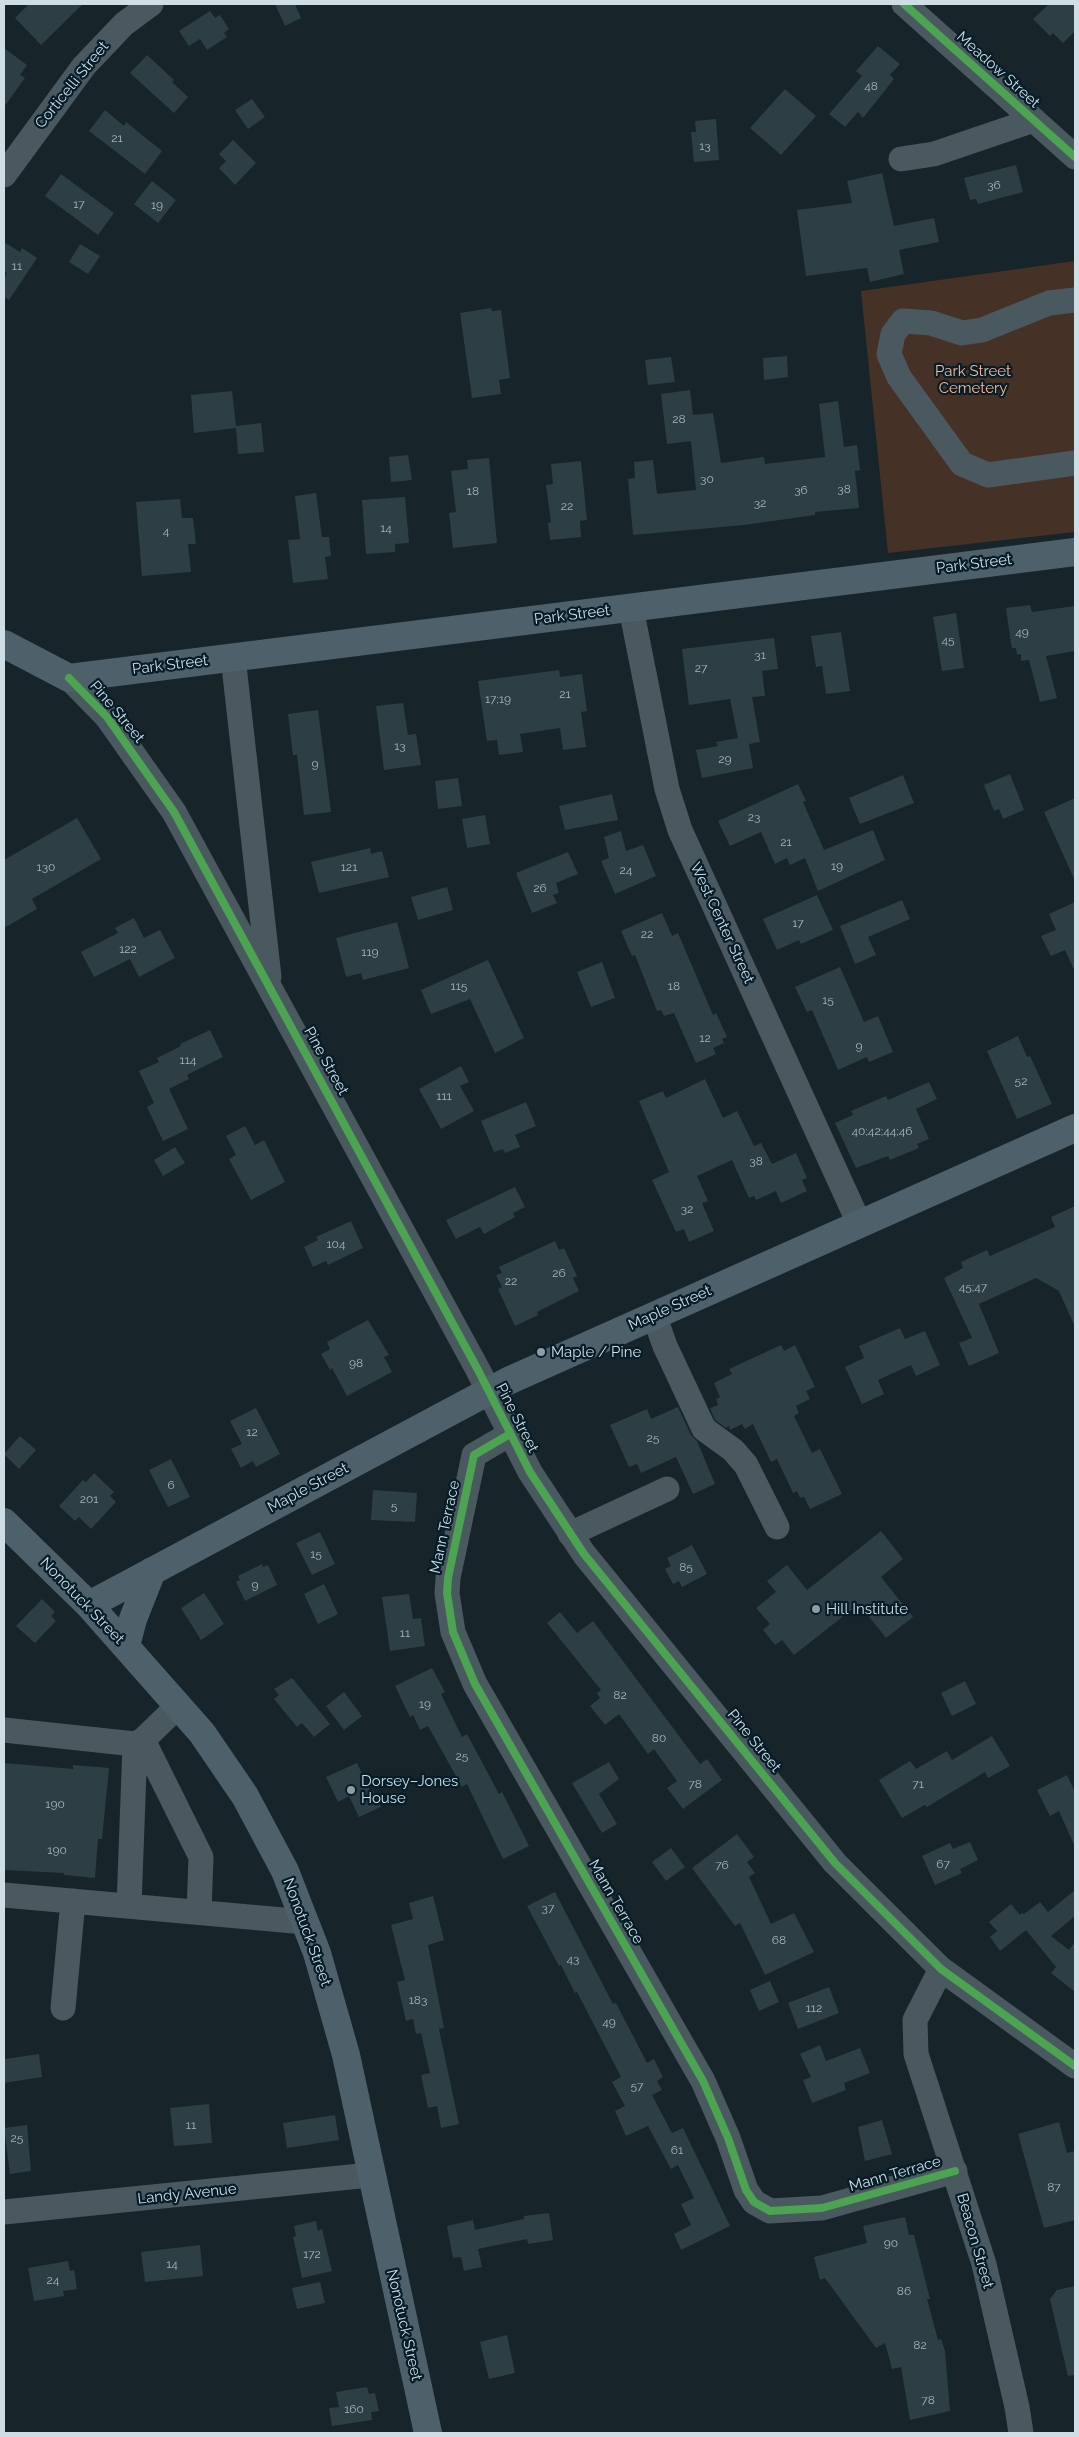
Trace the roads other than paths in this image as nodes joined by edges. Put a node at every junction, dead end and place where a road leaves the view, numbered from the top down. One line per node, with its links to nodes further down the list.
1 (151, 4): 6 (street, Corticelli Street)
2 (904, 4): 3 (street, Meadow Street)
3 (1034, 120): 4 (street, Meadow Street); 5 (street)
4 (1075, 157)
5 (901, 159)
6 (4, 175)
7 (1075, 300): 8 (street)
8 (1075, 463)
9 (1075, 552): 10 (main road, Park Street)
10 (631, 608): 12 (main road, Park Street); 16 (street, West Center Street)
11 (4, 644): 13 (main road, Pine Street)
12 (233, 657): 13 (main road, Park Street); 14 (street, Pine Street)
13 (70, 678): 14 (street, Pine Street)
14 (270, 986): 18 (street, Pine Street)
15 (1075, 1128): 16 (main road, Maple Street)
16 (859, 1223): 17 (main road, Maple Street)
17 (654, 1315): 18 (main road, Maple Street); 21 (street)
18 (488, 1391): 19 (street, Pine Street); 24 (main road, Maple Street)
19 (510, 1434): 23 (street, Pine Street); 40 (street, Mann Terrace)
20 (667, 1489): 23 (street)
21 (777, 1527)
22 (7, 1529): 25 (main road, Nonotuck Street)
23 (570, 1534): 37 (street, Pine Street)
24 (152, 1571): 25 (main road, Maple Street); 26 (main road)
25 (89, 1605): 26 (main road, Nonotuck Street)
26 (126, 1646): 27 (main road, Nonotuck Street)
27 (178, 1705): 29 (street); 36 (main road, Nonotuck Street)
28 (4, 1730): 29 (street)
29 (139, 1742): 30 (street); 31 (street)
30 (165, 1787): 31 (street); 35 (street)
31 (133, 1793): 34 (street)
32 (4, 1895): 33 (street)
33 (73, 1901): 34 (street); 38 (street)
34 (130, 1906): 35 (street)
35 (199, 1912): 36 (street)
36 (305, 1922): 41 (main road, Nonotuck Street)
37 (941, 1969): 39 (street, Pine Street); 40 (street, Beacon Street)
38 (63, 2008)
39 (1075, 2066)
40 (954, 2171): 44 (street, Beacon Street)
41 (370, 2175): 42 (street, Landy Avenue); 43 (main road, Nonotuck Street)
42 (4, 2212)
43 (428, 2433)
44 (1021, 2433)

